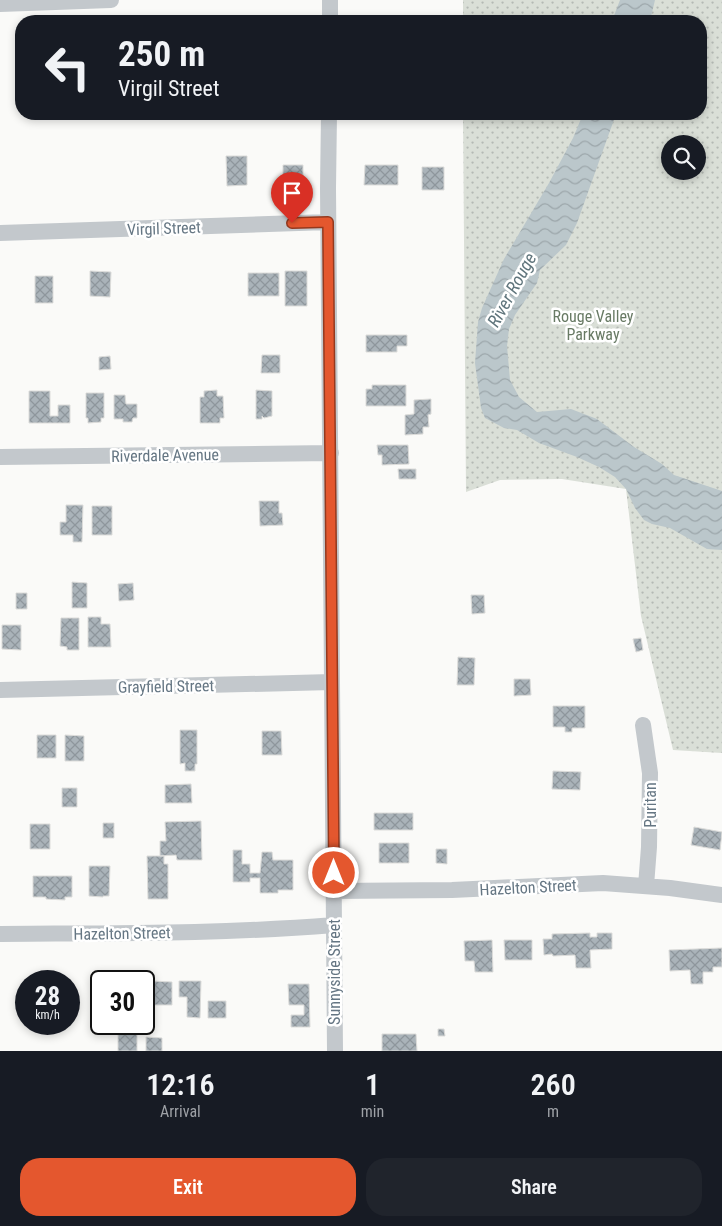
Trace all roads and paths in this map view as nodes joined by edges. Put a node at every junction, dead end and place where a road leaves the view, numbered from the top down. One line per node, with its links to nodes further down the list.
1 (111, 0): 3 (street)
2 (330, 0): 4 (street)
3 (0, 4)
4 (330, 15)
5 (329, 120): 6 (street, Sunnyside Street)
6 (328, 222): 7 (street, Virgil Street); 8 (street, Sunnyside Street)
7 (0, 234)
8 (330, 453): 9 (street, Riverdale Avenue); 10 (street, Sunnyside Street)
9 (0, 457)
10 (332, 682): 11 (street, Grayfield Street); 14 (street, Sunnyside Street)
11 (0, 690)
12 (643, 725): 13 (street, Puritan)
13 (646, 886): 14 (street, Hazelton Street); 15 (street, Hazelton Street)
14 (333, 891): 16 (street, Sunnyside Street)
15 (722, 896)
16 (334, 926): 17 (street, Hazelton Street); 18 (street, Sunnyside Street)
17 (0, 934)
18 (335, 1051)

